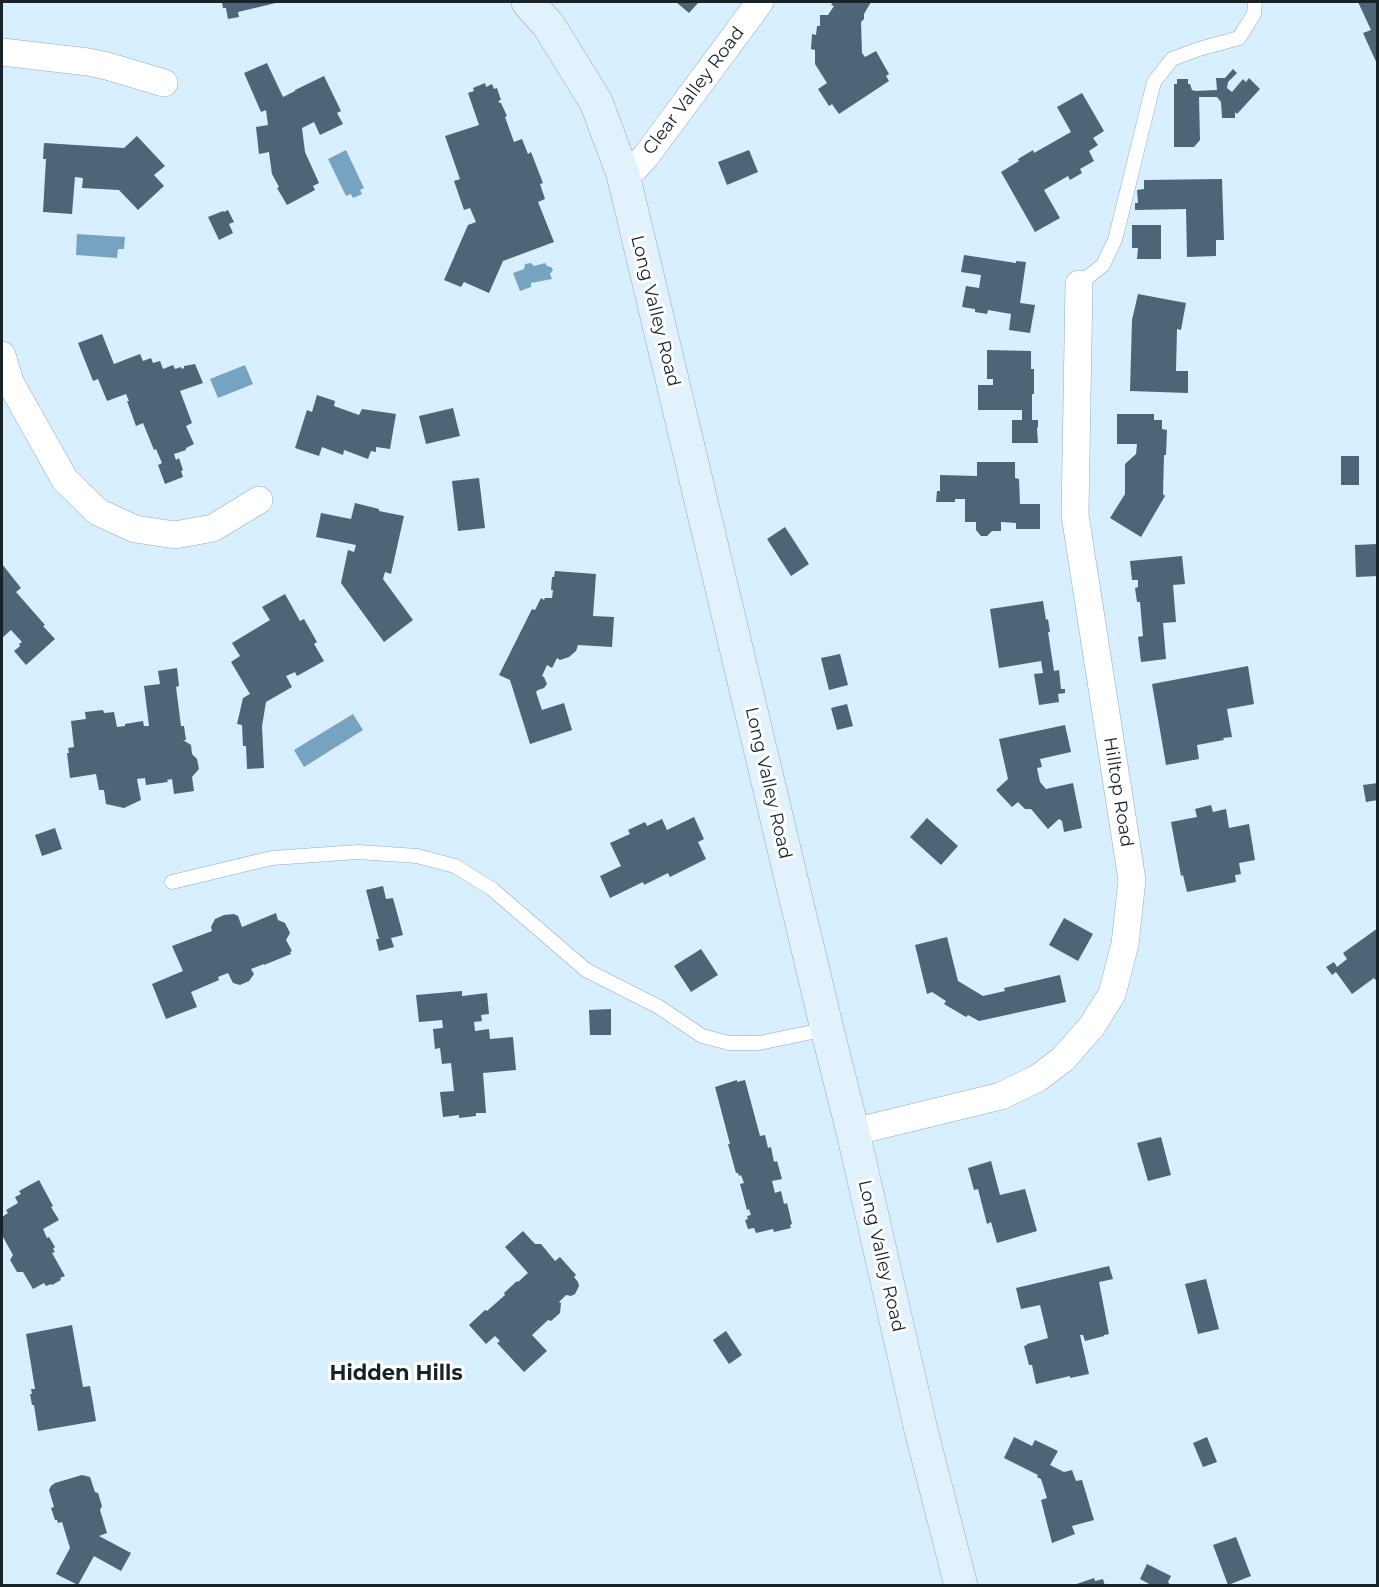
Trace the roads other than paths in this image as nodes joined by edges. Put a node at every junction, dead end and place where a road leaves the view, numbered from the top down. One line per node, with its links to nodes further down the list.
1 (528, 2): 6 (street, Long Valley Road)
2 (760, 2): 6 (street, Clear Valley Road)
3 (1255, 2): 7 (lane)
4 (2, 52): 5 (street)
5 (164, 83)
6 (623, 174): 11 (street, Long Valley Road)
7 (1079, 284): 12 (street, Hilltop Road)
8 (2, 355): 9 (street)
9 (259, 500)
10 (172, 882): 11 (lane)
11 (827, 1029): 12 (street, Long Valley Road)
12 (853, 1132): 13 (street, Long Valley Road)
13 (961, 1586)

